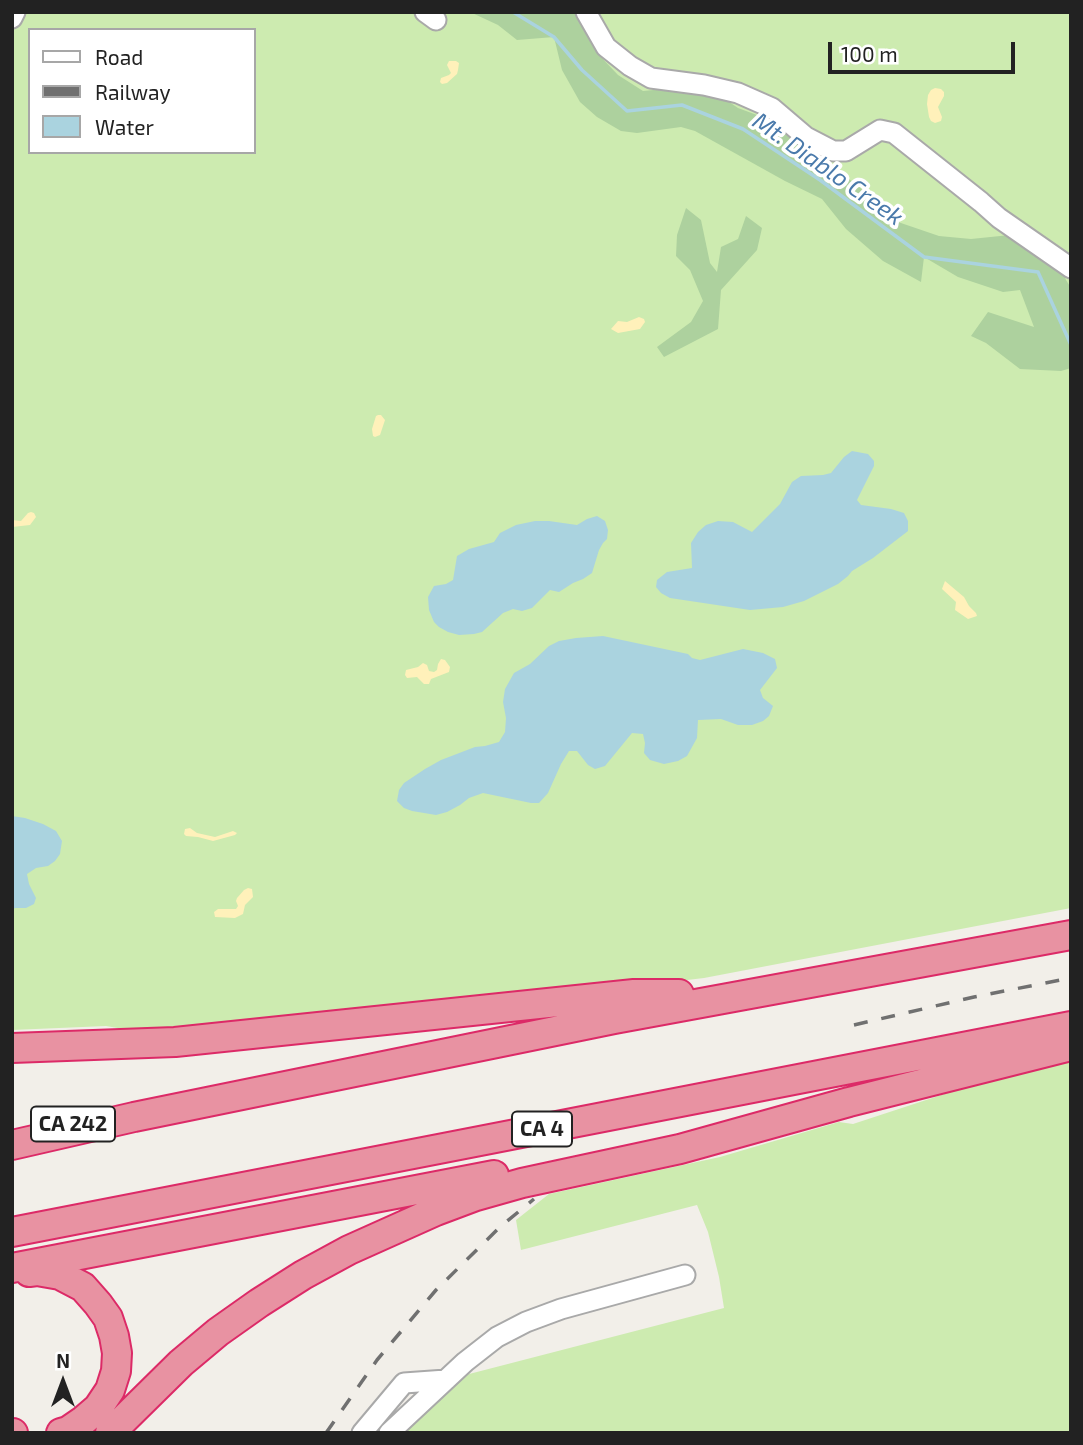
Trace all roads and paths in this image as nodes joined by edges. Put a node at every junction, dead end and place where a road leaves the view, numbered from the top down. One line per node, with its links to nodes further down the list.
1 (15, 12): 3 (lane)
2 (586, 12): 4 (lane)
3 (12, 18)
4 (1071, 268)
5 (1071, 934): 6 (highway)
6 (734, 995): 9 (highway); 10 (highway)
7 (1071, 1026): 14 (highway, CA 4)
8 (1071, 1046): 12 (highway)
9 (12, 1048)
10 (134, 1117): 11 (highway, CA 242); 13 (highway)
11 (12, 1131)
12 (736, 1134): 15 (highway); 20 (highway)
13 (12, 1145)
14 (12, 1232)
15 (12, 1268)
16 (12, 1275): 19 (highway)
17 (685, 1275): 18 (lane)
18 (446, 1380): 21 (lane); 22 (lane)
19 (61, 1433)
20 (110, 1433)
21 (362, 1433)
22 (389, 1433)

